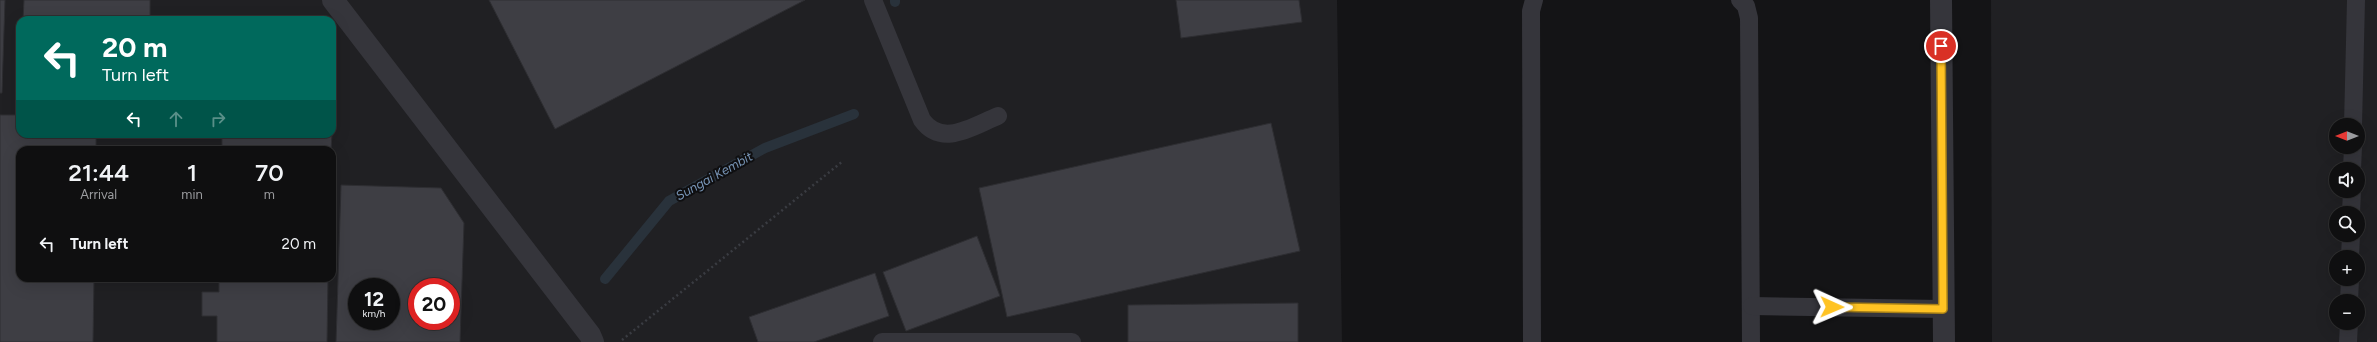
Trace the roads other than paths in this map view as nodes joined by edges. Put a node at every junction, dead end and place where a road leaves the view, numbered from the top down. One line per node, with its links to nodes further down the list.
1 (333, 0): 12 (street)
2 (873, 0): 7 (lane)
3 (1534, 0): 15 (lane)
4 (1740, 0): 9 (lane)
5 (1941, 0): 10 (street)
6 (2356, 0): 8 (lane)
7 (998, 116)
8 (2353, 118)
9 (1752, 306): 10 (lane); 16 (lane)
10 (1943, 309): 17 (street)
11 (2349, 330): 18 (lane)
12 (593, 342)
13 (882, 342): 14 (lane)
14 (1072, 342)
15 (1532, 342)
16 (1751, 342)
17 (1944, 342)
18 (2348, 342)

